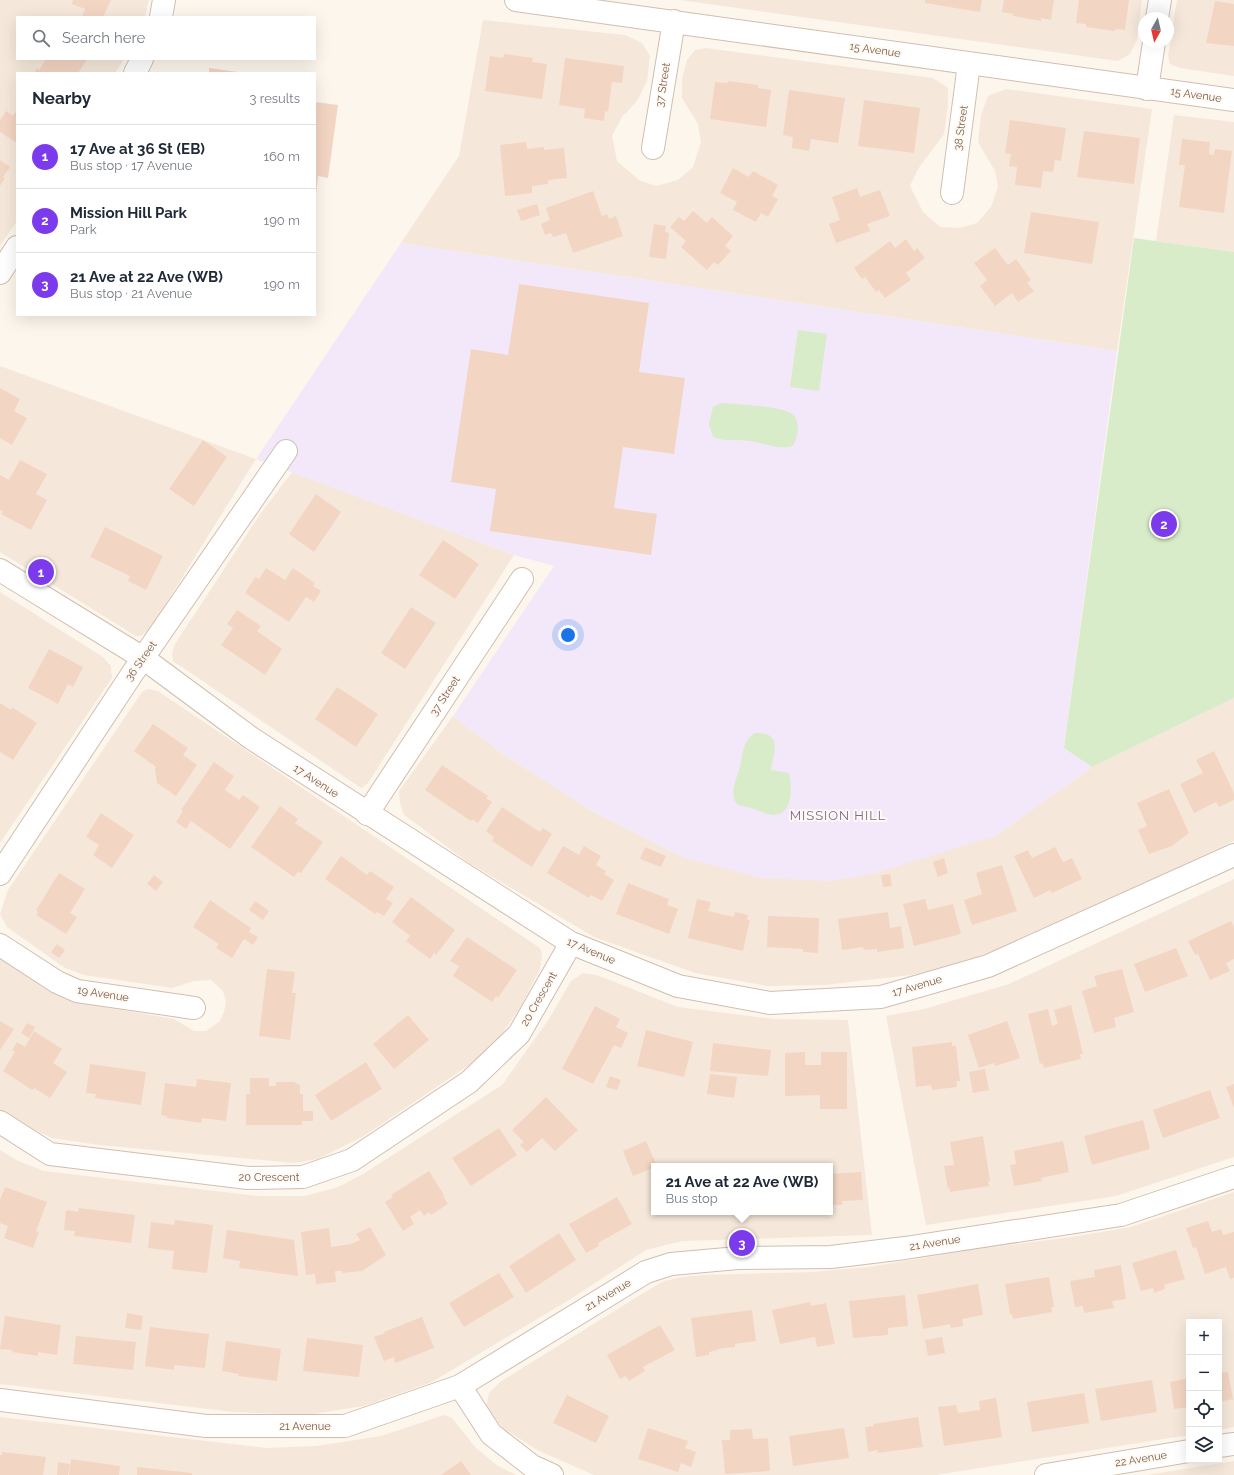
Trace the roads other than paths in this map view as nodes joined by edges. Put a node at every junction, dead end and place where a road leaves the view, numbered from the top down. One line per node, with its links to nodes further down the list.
1 (164, 0): 5 (street)
2 (516, 0): 6 (street, 15 Avenue)
3 (1160, 0): 4 (street)
4 (1158, 12)
5 (161, 16)
6 (674, 21): 9 (street, 15 Avenue); 13 (street, 37 Street)
7 (1153, 48): 11 (street)
8 (142, 60): 10 (street)
9 (970, 64): 11 (street, 15 Avenue); 14 (street, 38 Street)
10 (136, 72)
11 (1147, 89): 12 (street, 15 Avenue)
12 (1234, 100)
13 (653, 148)
14 (952, 193)
15 (16, 249): 16 (street)
16 (0, 273)
17 (286, 451): 20 (street, 36 Street)
18 (0, 570): 20 (street, 17 Avenue)
19 (522, 579): 21 (street, 37 Street)
20 (143, 658): 21 (street, 17 Avenue); 23 (street, 36 Street)
21 (367, 814): 24 (street, 17 Avenue)
22 (1234, 855): 24 (street, 17 Avenue)
23 (0, 874)
24 (571, 943): 27 (street, 20 Crescent)
25 (0, 944): 26 (street, 19 Avenue)
26 (194, 1008)
27 (0, 1122)
28 (1234, 1178): 29 (street, 21 Avenue)
29 (460, 1386): 30 (street, 21 Avenue); 34 (street)
30 (0, 1400)
31 (1234, 1444): 32 (street)
32 (1222, 1446)
33 (1186, 1452): 35 (street, 22 Avenue)
34 (552, 1475)
35 (1046, 1475)

